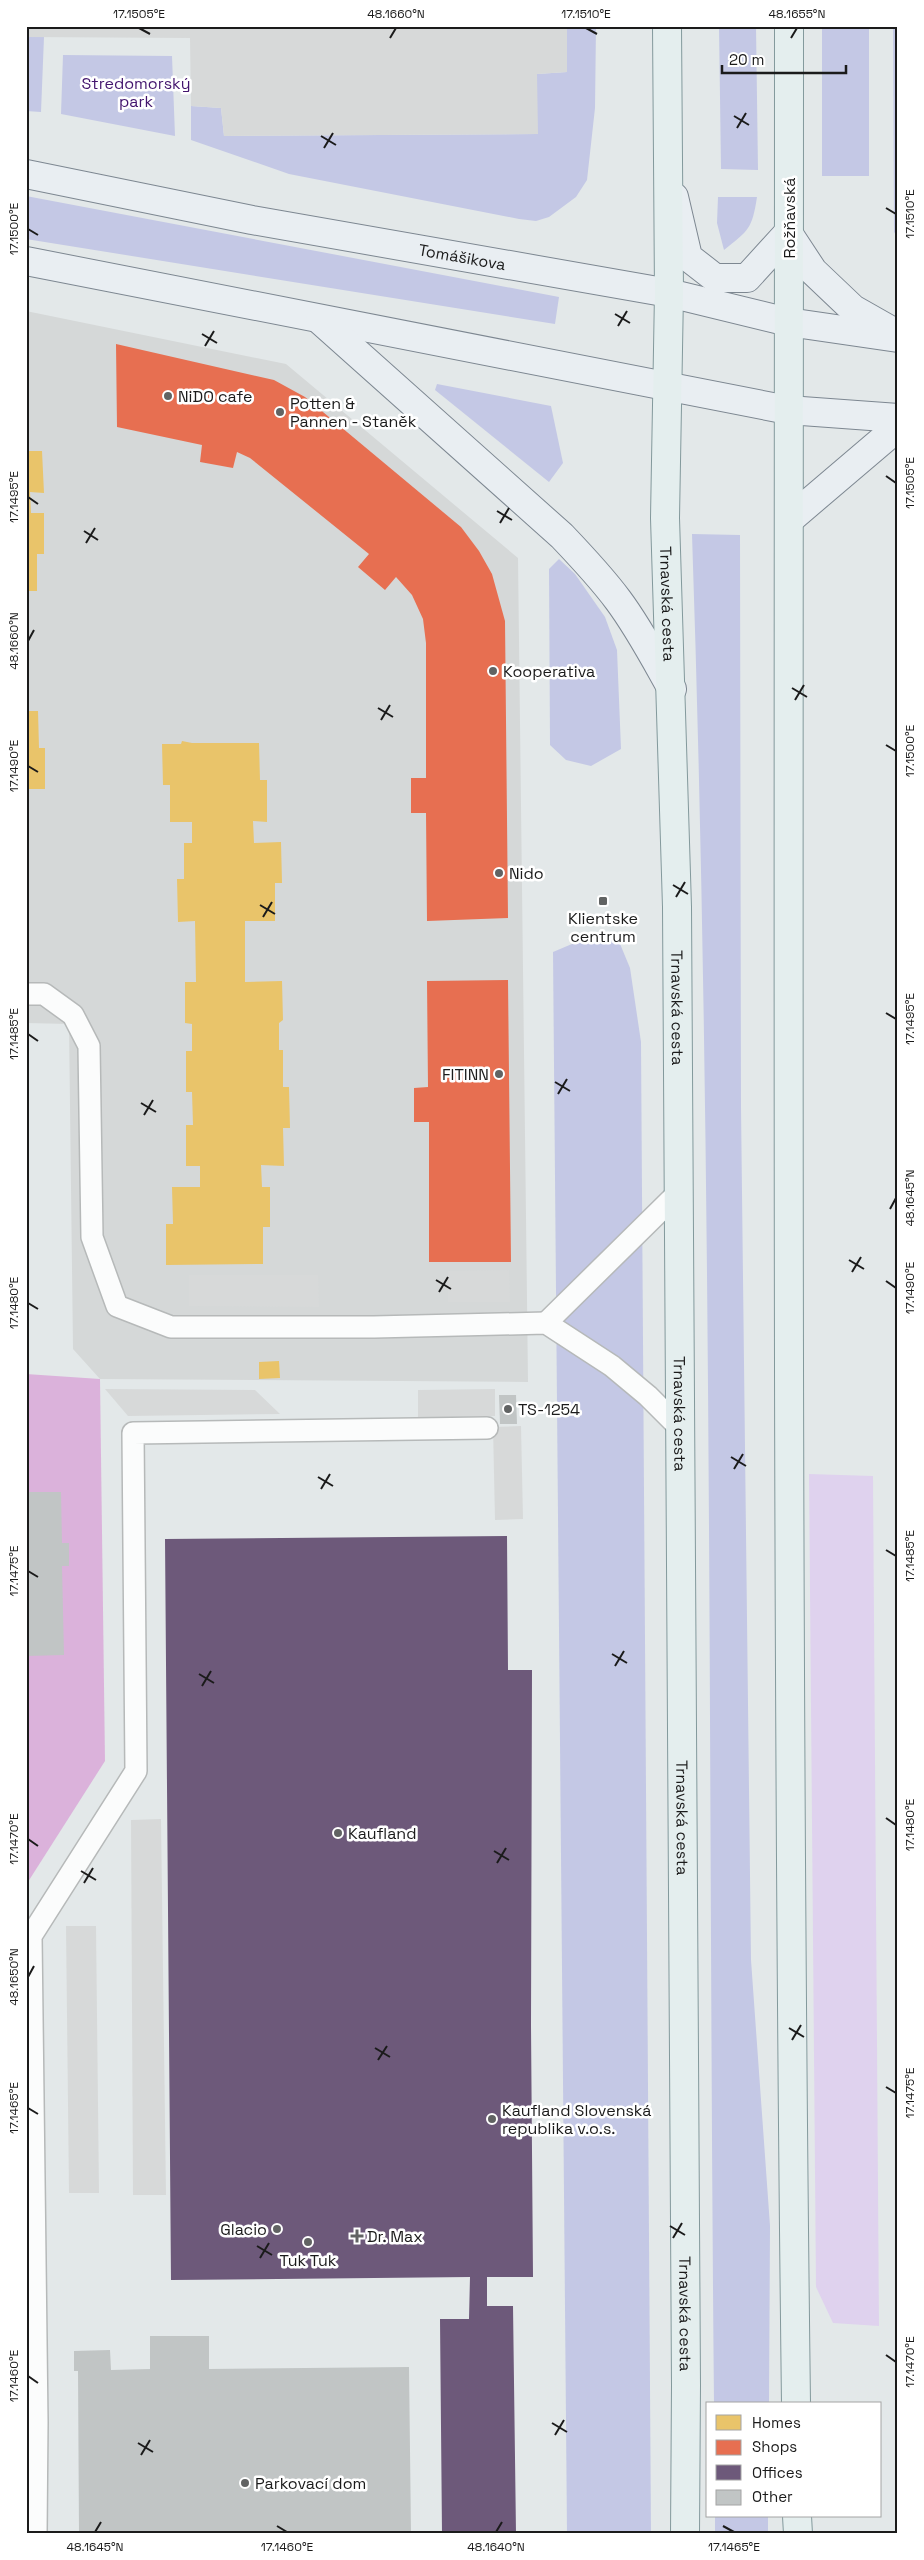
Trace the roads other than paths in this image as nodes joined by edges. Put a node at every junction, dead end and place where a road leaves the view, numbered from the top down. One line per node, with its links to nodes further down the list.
1 (666, 26): 4 (main road)
2 (789, 26): 5 (main road, Rožňavská)
3 (26, 174): 7 (main road, Tomášikova)
4 (669, 179): 5 (main road); 7 (main road)
5 (788, 234): 9 (main road, Rožňavská); 10 (main road)
6 (26, 261): 8 (main road)
7 (669, 293): 9 (main road, Tomášikova); 11 (main road, Trnavská cesta)
8 (319, 319): 11 (main road); 16 (main road)
9 (788, 322): 10 (main road, Tomášikova); 12 (main road, Rožňavská)
10 (898, 336)
11 (666, 387): 12 (main road); 16 (main road, Trnavská cesta)
12 (788, 410): 13 (main road); 15 (main road)
13 (898, 418)
14 (898, 427): 15 (main road)
15 (790, 519): 22 (main road)
16 (672, 690): 18 (main road, Trnavská cesta)
17 (26, 994): 19 (lane)
18 (678, 1193): 19 (lane); 20 (main road, Trnavská cesta)
19 (546, 1323): 20 (lane)
20 (678, 1426): 25 (main road, Trnavská cesta)
21 (487, 1428): 24 (lane)
22 (796, 2402)
23 (798, 2518): 26 (main road)
24 (36, 2534)
25 (685, 2534)
26 (798, 2534)

